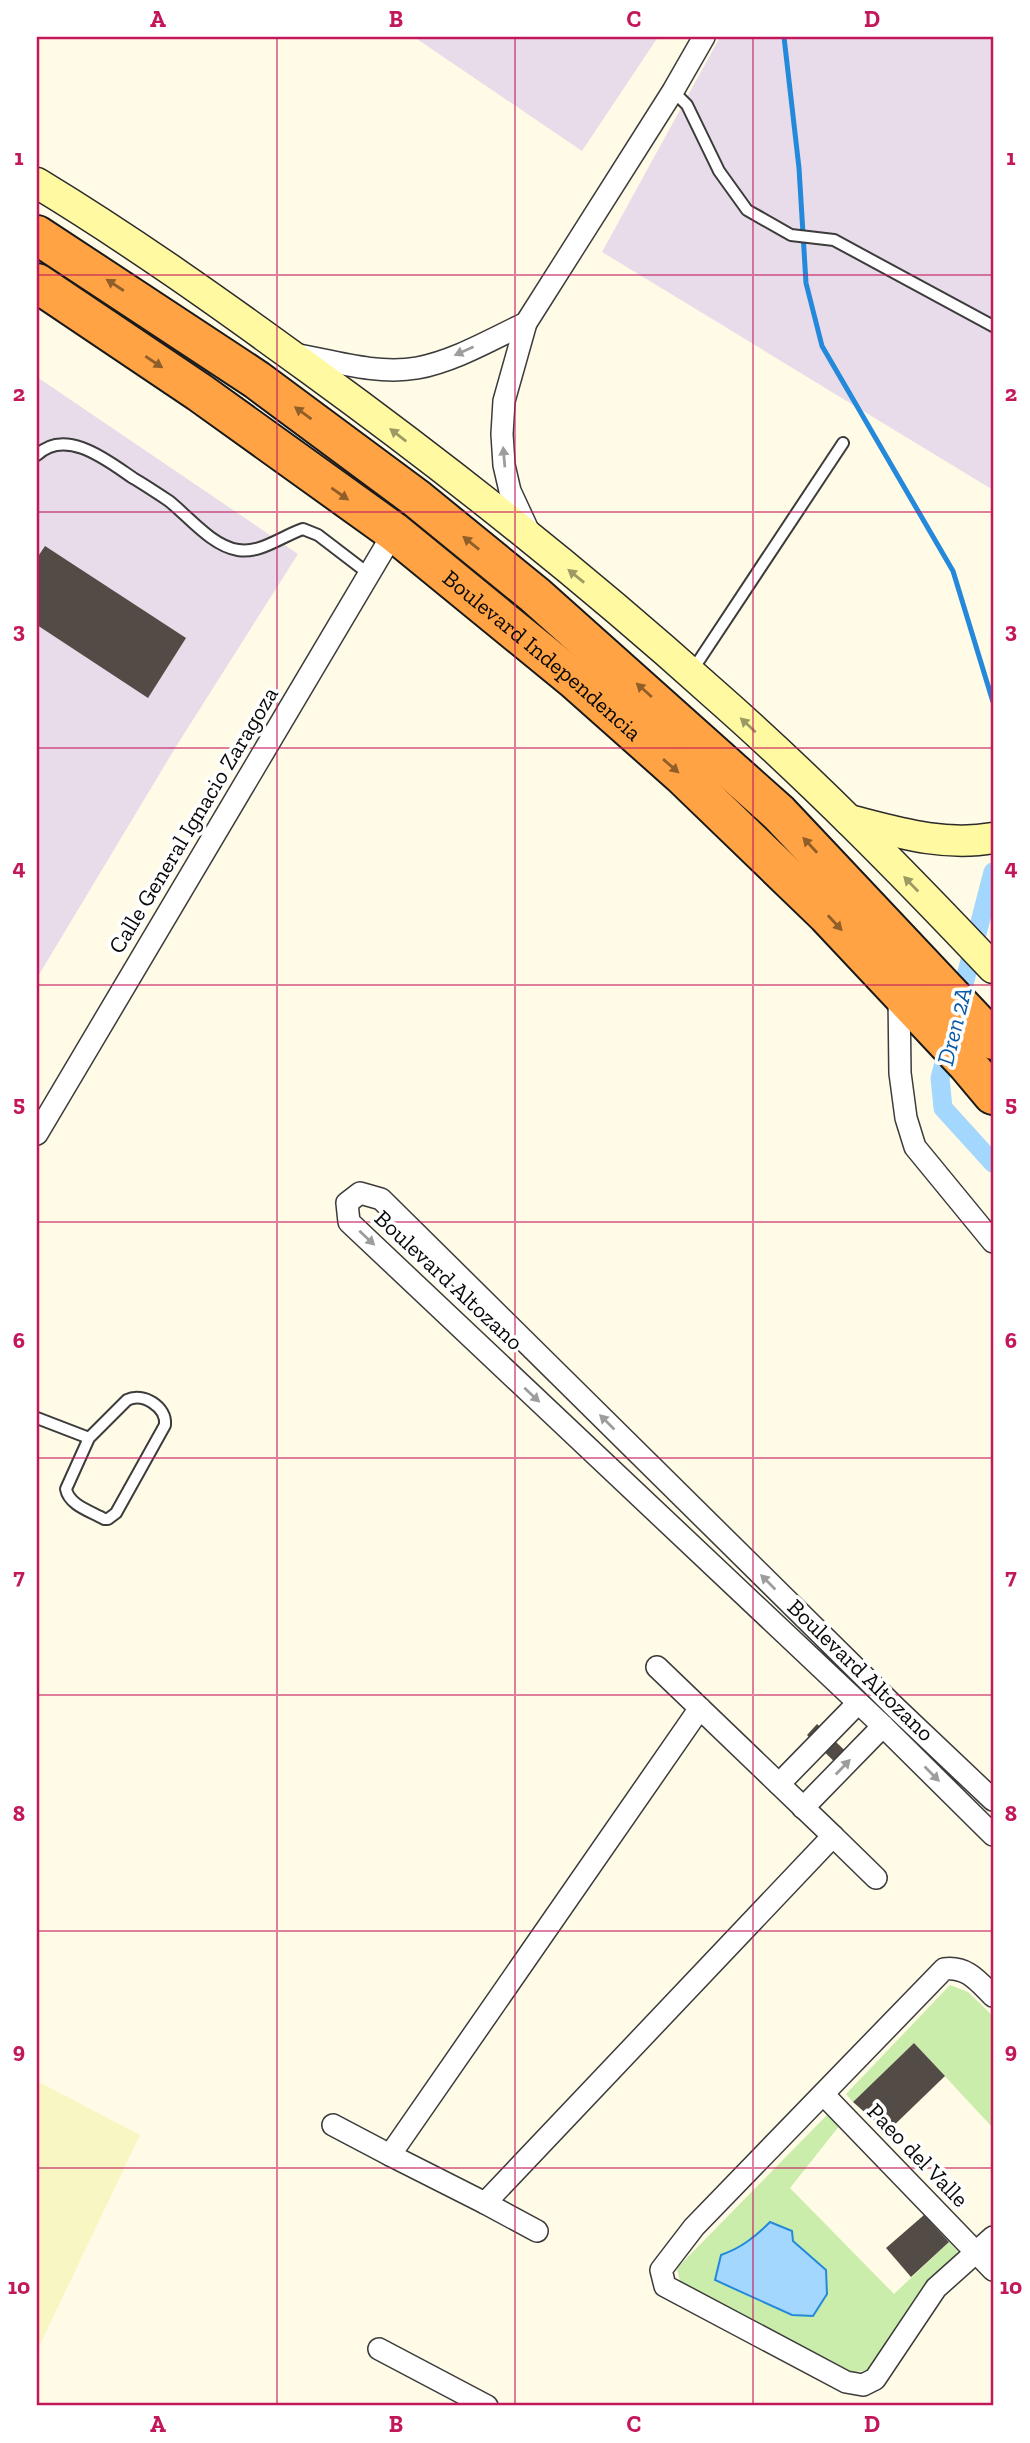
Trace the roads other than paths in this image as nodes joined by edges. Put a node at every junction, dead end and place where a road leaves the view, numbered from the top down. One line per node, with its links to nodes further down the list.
1 (704, 37): 2 (street)
2 (673, 91): 6 (street); 7 (lane)
3 (37, 183): 8 (main road)
4 (37, 235): 19 (highway, Boulevard Independencia, one-way to 4)
5 (37, 283): 11 (highway, Boulevard Independencia, one-way to 11)
6 (526, 323): 8 (street, one-way to 8); 12 (street, one-way to 6)
7 (993, 326)
8 (288, 353): 12 (main road, one-way to 8)
9 (843, 443): 14 (lane)
10 (37, 455): 13 (lane)
11 (394, 532): 13 (street, Calle General Ignacio Zaragoza); 18 (highway, Boulevard Independencia, one-way to 18)
12 (535, 543): 14 (main road, one-way to 12)
13 (369, 574): 21 (street, Calle General Ignacio Zaragoza)
14 (690, 673): 15 (main road, one-way to 14)
15 (849, 820): 16 (main road); 17 (main road, one-way to 15)
16 (992, 838)
17 (992, 966)
18 (899, 991): 19 (highway, Boulevard Independencia); 22 (street)
19 (979, 1042): 20 (highway, Boulevard Independencia)
20 (993, 1094)
21 (37, 1134)
22 (993, 1242)
23 (37, 1418): 24 (lane)
24 (89, 1438): 24 (lane)
25 (657, 1667): 27 (street)
26 (858, 1703): 28 (street, Boulevard Altozano); 29 (street); 30 (street, Boulevard Altozano, one-way to 26)
27 (700, 1708): 29 (street); 38 (street)
28 (883, 1726): 31 (street, one-way to 28); 32 (street, Boulevard Altozano, one-way to 32)
29 (779, 1784): 31 (street)
30 (993, 1800)
31 (803, 1808): 33 (street)
32 (993, 1835)
33 (833, 1836): 34 (street); 39 (street)
34 (876, 1878)
35 (993, 1996): 36 (street)
36 (824, 2095): 42 (street, Paeo del Valle); 42 (street)
37 (333, 2125): 38 (street)
38 (390, 2155): 39 (street)
39 (485, 2203): 40 (street)
40 (537, 2231)
41 (993, 2237): 42 (street)
42 (975, 2251): 43 (street, Paeo del Valle)
43 (993, 2270)
44 (379, 2349): 45 (street)
45 (455, 2398): 46 (street)
46 (487, 2406)

